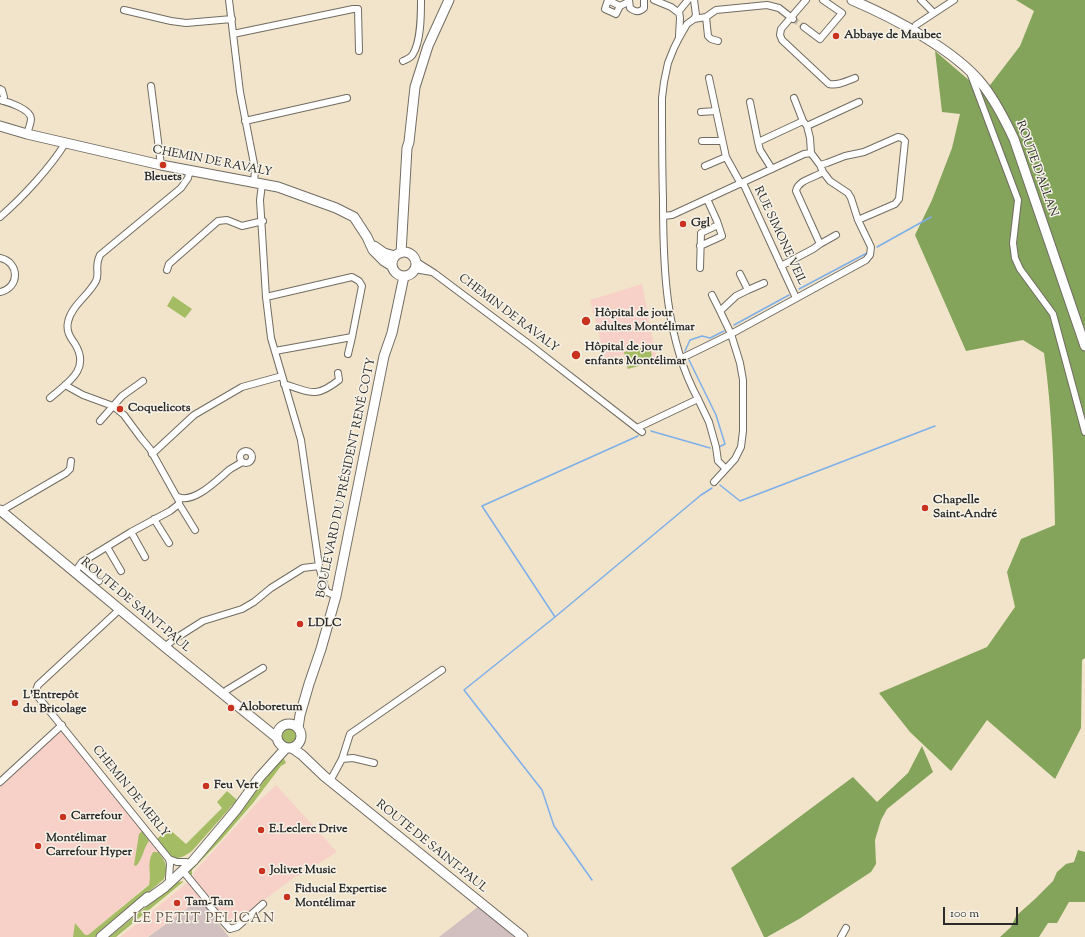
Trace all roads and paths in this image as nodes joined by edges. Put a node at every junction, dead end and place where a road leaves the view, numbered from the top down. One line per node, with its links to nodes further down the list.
1 (229, 0): 20 (street)
2 (421, 0): 27 (street)
3 (449, 0): 68 (street)
4 (608, 0): 13 (street)
5 (644, 0): 13 (street)
6 (654, 0): 14 (street)
7 (694, 0): 17 (street)
8 (806, 0): 19 (street)
9 (823, 0): 22 (street)
10 (852, 0): 28 (street, ROUTE D'ALLAN)
11 (921, 0): 16 (street)
12 (954, 0): 16 (street)
13 (629, 4)
14 (682, 9): 17 (street); 17 (street); 24 (street)
15 (124, 10): 20 (street)
16 (933, 12): 21 (street)
17 (693, 15): 18 (street); 24 (street)
18 (705, 17): 19 (street); 25 (street)
19 (792, 18): 30 (street)
20 (232, 19): 23 (street)
21 (916, 25)
22 (804, 27)
23 (233, 34): 26 (street); 40 (street)
24 (679, 38): 59 (street)
25 (718, 40)
26 (359, 51)
27 (402, 61)
28 (969, 71): 85 (street, ROUTE D'ALLAN); 98 (street)
29 (709, 78): 38 (street, RUE SIMONE VEIL)
30 (855, 78)
31 (151, 86): 50 (street)
32 (0, 89): 35 (street)
33 (346, 98): 40 (street)
34 (794, 98): 41 (street)
35 (2, 101): 43 (street)
36 (750, 102): 47 (street)
37 (859, 102): 41 (street)
38 (716, 111): 39 (street); 44 (street, RUE SIMONE VEIL)
39 (701, 112)
40 (245, 121): 56 (street)
41 (805, 124): 47 (street); 48 (street)
42 (0, 126): 43 (street, CHEMIN DE RAVALY)
43 (27, 134): 45 (street, CHEMIN DE RAVALY)
44 (722, 140): 46 (street); 49 (street, RUE SIMONE VEIL)
45 (66, 142): 50 (street, CHEMIN DE RAVALY); 60 (street)
46 (702, 142)
47 (758, 142): 53 (street)
48 (811, 153): 51 (street); 53 (street)
49 (726, 157): 52 (street); 57 (street, RUE SIMONE VEIL)
50 (161, 165): 54 (street, CHEMIN DE RAVALY)
51 (820, 165): 55 (street); 61 (street)
52 (705, 166)
53 (772, 169): 57 (street)
54 (190, 170): 56 (street, CHEMIN DE RAVALY); 93 (street)
55 (823, 172): 61 (street); 66 (street)
56 (258, 183): 62 (street); 65 (street, CHEMIN DE RAVALY)
57 (741, 184): 58 (street); 71 (street, RUE SIMONE VEIL)
58 (707, 199): 59 (street); 63 (street)
59 (663, 216): 88 (street)
60 (0, 217)
61 (858, 220): 81 (street)
62 (262, 221): 73 (street); 80 (street)
63 (718, 225): 67 (street); 67 (street)
64 (836, 235): 66 (street)
65 (370, 242): 68 (street); 74 (street, CHEMIN DE RAVALY)
66 (820, 244): 71 (street)
67 (700, 246): 72 (street)
68 (401, 254): 70 (street); 74 (street)
69 (0, 258): 78 (street)
70 (415, 265): 74 (street); 95 (street, CHEMIN DE RAVALY)
71 (781, 266): 81 (street, RUE SIMONE VEIL)
72 (700, 268)
73 (167, 270)
74 (398, 272): 117 (street, BOULEVARD DU PRÉSIDENT RENÉ COTY)
75 (740, 274): 77 (street)
76 (764, 283): 77 (street)
77 (748, 290): 82 (street)
78 (0, 292)
79 (712, 295): 82 (street)
80 (266, 297): 84 (street); 86 (street)
81 (796, 298): 83 (street)
82 (720, 311): 83 (street)
83 (731, 334): 88 (street); 102 (street)
84 (352, 337): 86 (street); 87 (street)
85 (1085, 346)
86 (275, 351): 90 (street)
87 (348, 354)
88 (680, 359): 95 (street)
89 (338, 373): 92 (street)
90 (282, 376): 92 (street); 99 (street)
91 (143, 381): 96 (street)
92 (284, 384): 113 (street)
93 (65, 385): 94 (street); 96 (street)
94 (50, 398)
95 (698, 399): 102 (street)
96 (114, 406): 97 (street); 99 (street)
97 (100, 421)
98 (1085, 432)
99 (152, 454): 104 (street)
100 (71, 461): 106 (street)
101 (242, 462): 104 (street)
102 (726, 469): 103 (street)
103 (714, 482)
104 (178, 497): 105 (street)
105 (179, 504): 107 (street); 108 (street)
106 (1, 510): 114 (street, ROUTE DE SAINT-PAUL)
107 (154, 519): 109 (street); 110 (street)
108 (195, 530)
109 (130, 532): 111 (street); 112 (street)
110 (169, 543)
111 (107, 547): 114 (street); 115 (street)
112 (145, 557)
113 (319, 566): 117 (street); 119 (street)
114 (78, 568): 116 (street); 118 (street, ROUTE DE SAINT-PAUL)
115 (121, 571)
116 (99, 581)
117 (336, 596): 122 (street, BOULEVARD DU PRÉSIDENT RENÉ COTY)
118 (120, 610): 119 (street, ROUTE DE SAINT-PAUL); 125 (street, CHEMIN DE MERLY)
119 (165, 647): 123 (street, ROUTE DE SAINT-PAUL)
120 (263, 668): 123 (street)
121 (442, 670): 131 (street)
122 (309, 684): 126 (street, BOULEVARD DU PRÉSIDENT RENÉ COTY); 127 (street, BOULEVARD DU PRÉSIDENT RENÉ COTY)
123 (224, 694): 124 (street, ROUTE DE SAINT-PAUL)
124 (256, 720): 126 (street, ROUTE DE SAINT-PAUL); 128 (street, ROUTE DE SAINT-PAUL)
125 (62, 725): 135 (street); 136 (street, CHEMIN DE MERLY)
126 (283, 725): 127 (street); 128 (street)
127 (298, 728): 129 (street)
128 (277, 739): 130 (street); 133 (street)
129 (300, 741): 130 (street); 134 (street, ROUTE DE SAINT-PAUL)
130 (289, 748): 133 (street); 134 (street, ROUTE DE SAINT-PAUL)
131 (342, 759): 132 (street); 134 (street)
132 (374, 763)
133 (260, 778): 137 (street)
134 (327, 778): 143 (street, ROUTE DE SAINT-PAUL)
135 (0, 782)
136 (169, 859): 137 (street); 138 (street)
137 (184, 866): 138 (street); 139 (street); 140 (street)
138 (169, 878): 139 (street)
139 (144, 902): 142 (street)
140 (263, 904)
141 (846, 928): 144 (street)
142 (101, 937)
143 (523, 937)
144 (841, 937)

